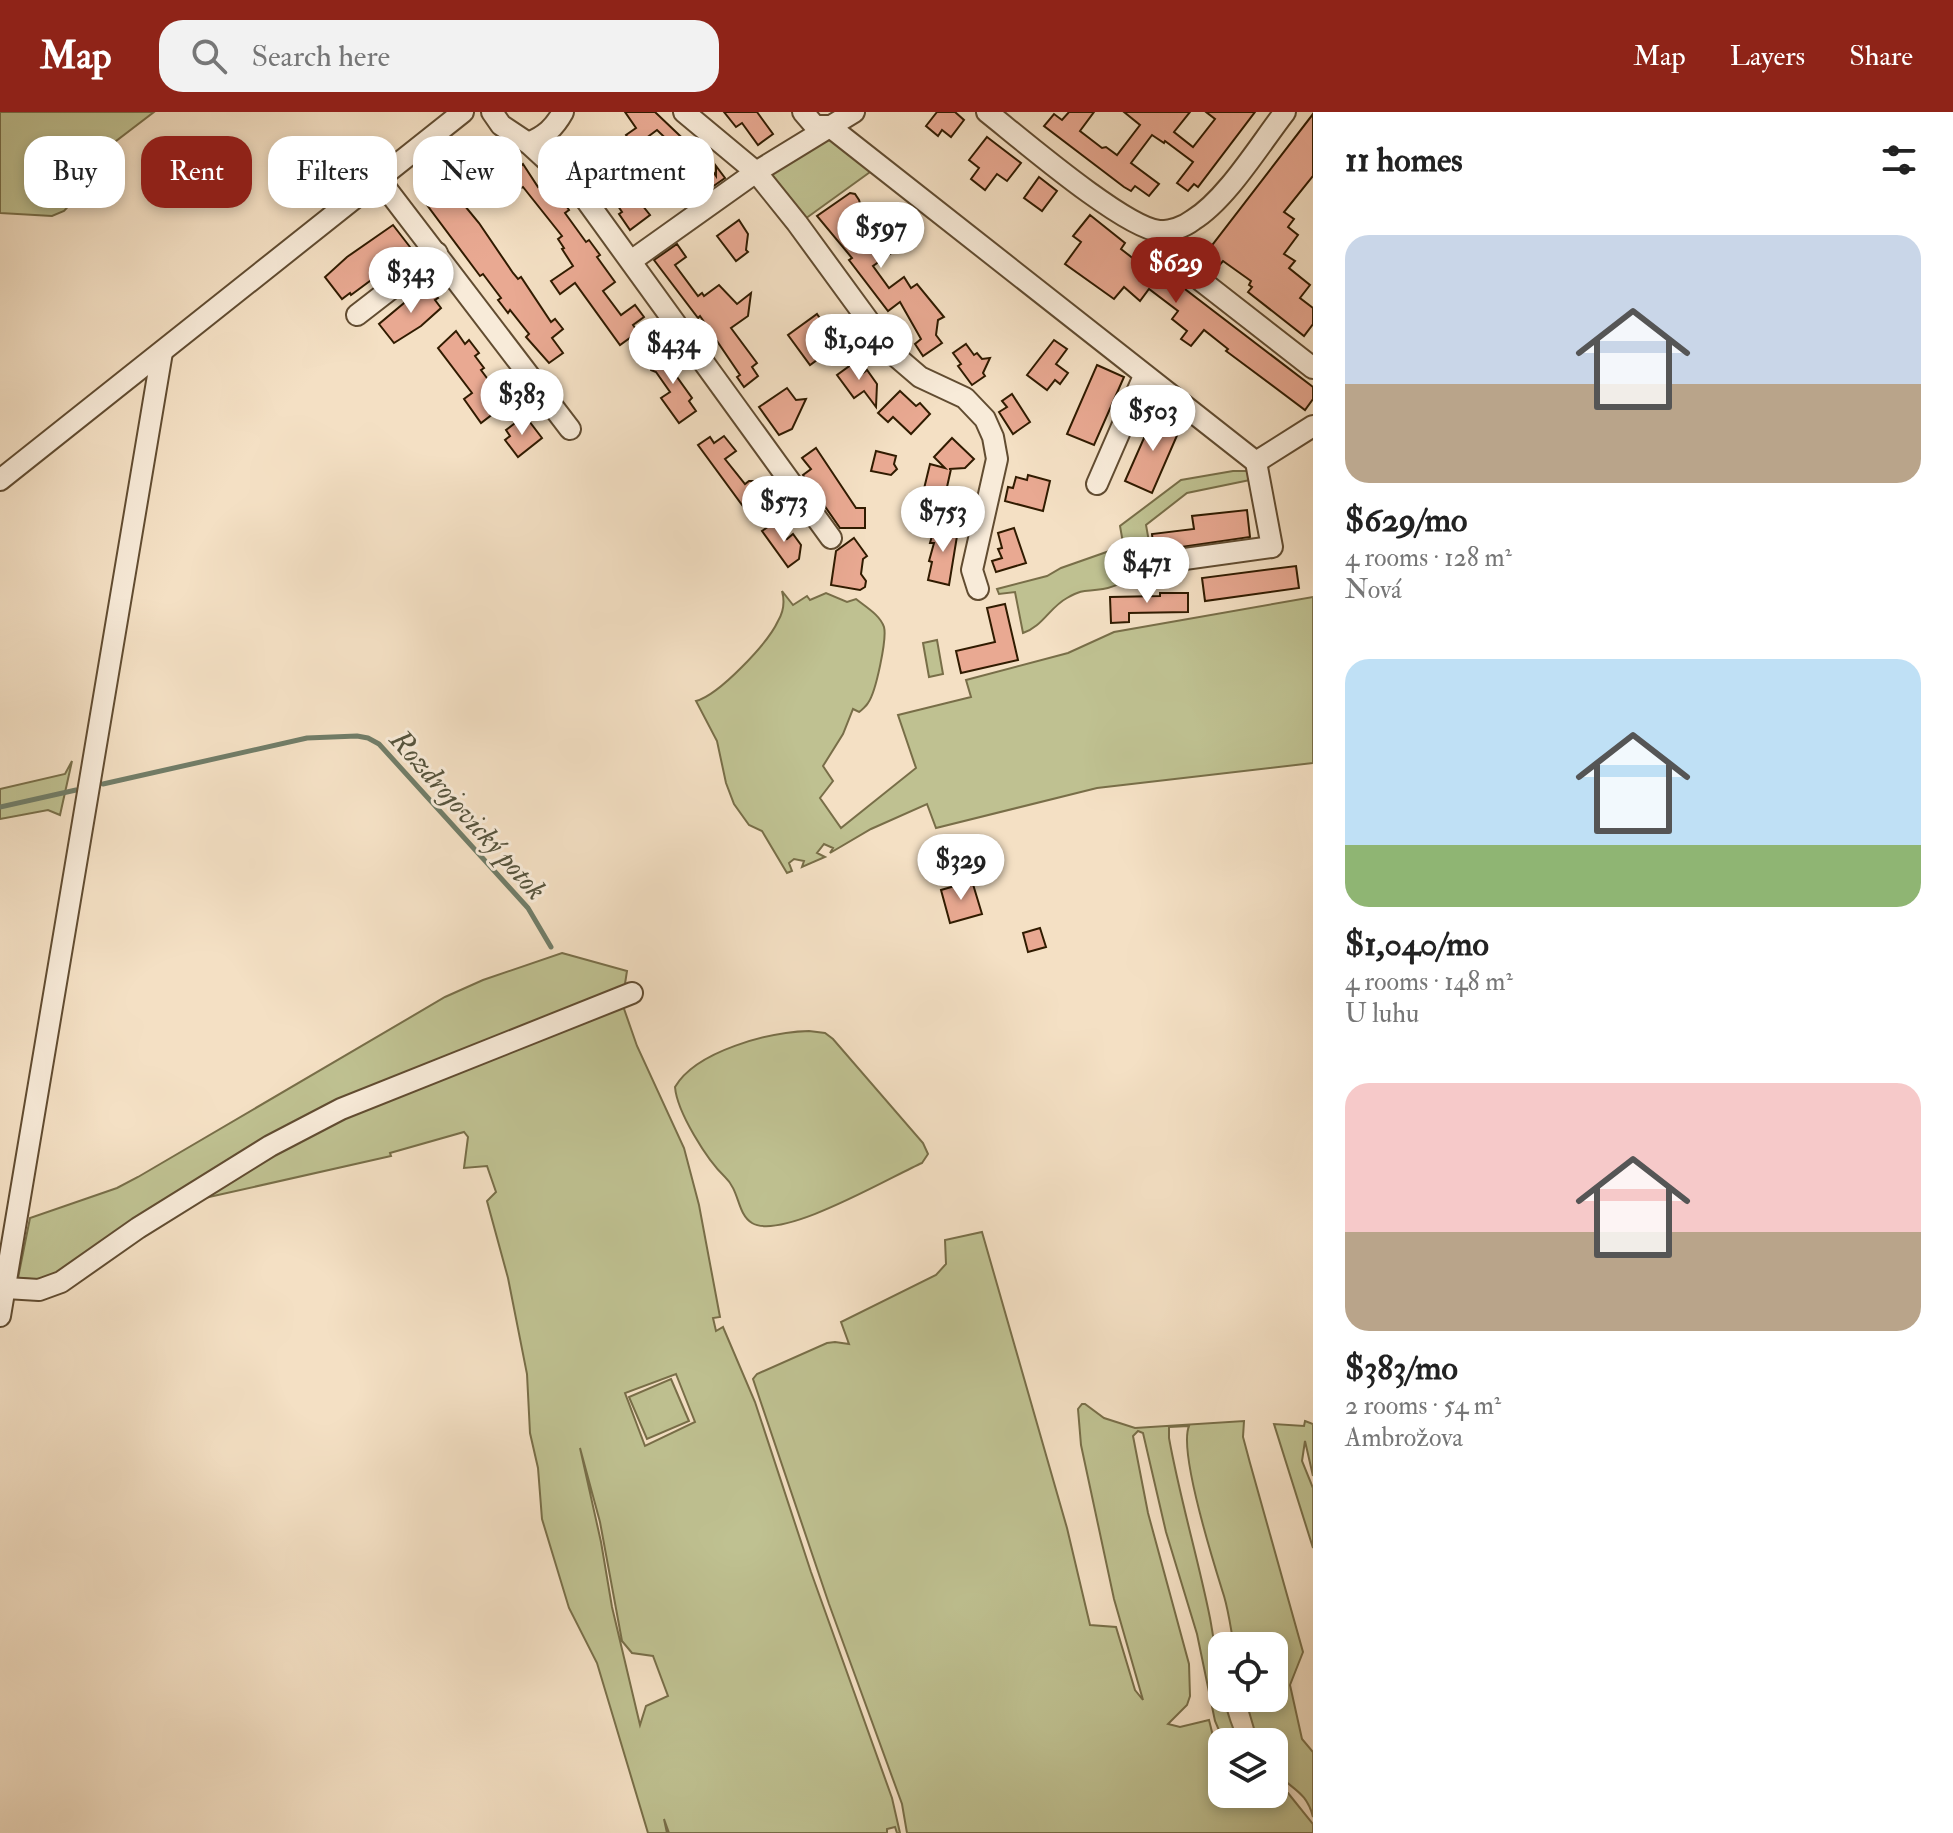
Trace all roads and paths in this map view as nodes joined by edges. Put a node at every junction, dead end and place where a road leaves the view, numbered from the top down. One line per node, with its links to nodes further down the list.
1 (463, 112): 11 (street)
2 (492, 112): 10 (street)
3 (563, 112): 10 (street)
4 (684, 112): 12 (street)
5 (803, 112): 9 (street)
6 (854, 112): 9 (street)
7 (987, 112): 15 (street)
8 (1285, 112): 15 (street)
9 (829, 126): 12 (street); 21 (street)
10 (528, 143): 17 (street)
11 (397, 165)
12 (756, 172): 17 (street); 29 (street)
13 (397, 202): 16 (street)
14 (343, 208): 19 (street)
15 (1161, 231): 20 (street)
16 (437, 253): 18 (street); 23 (street)
17 (631, 261): 27 (street)
18 (357, 315)
19 (162, 352): 25 (street); 31 (street)
20 (1313, 368)
21 (1144, 376): 24 (street); 26 (street)
22 (1313, 426): 24 (street)
23 (570, 429)
24 (1258, 470): 28 (street)
25 (0, 480)
26 (1097, 484)
27 (831, 538)
28 (1163, 562)
29 (978, 589)
30 (632, 993): 31 (street)
31 (6, 1288): 32 (street)
32 (0, 1316)

